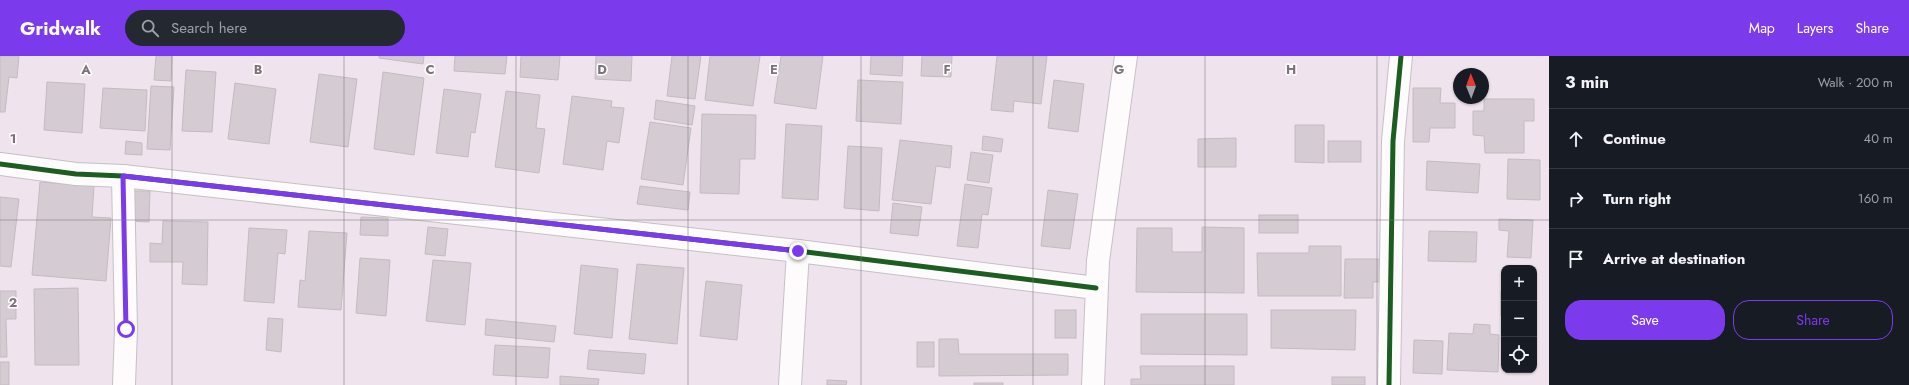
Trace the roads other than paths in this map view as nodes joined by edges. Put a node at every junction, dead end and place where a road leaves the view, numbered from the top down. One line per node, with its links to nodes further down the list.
1 (1126, 56): 6 (street)
2 (1401, 56): 10 (street)
3 (0, 164): 4 (street)
4 (123, 176): 5 (street); 7 (street)
5 (798, 251): 6 (street); 8 (street)
6 (1096, 288): 9 (street)
7 (124, 385)
8 (790, 385)
9 (1093, 385)
10 (1389, 385)

